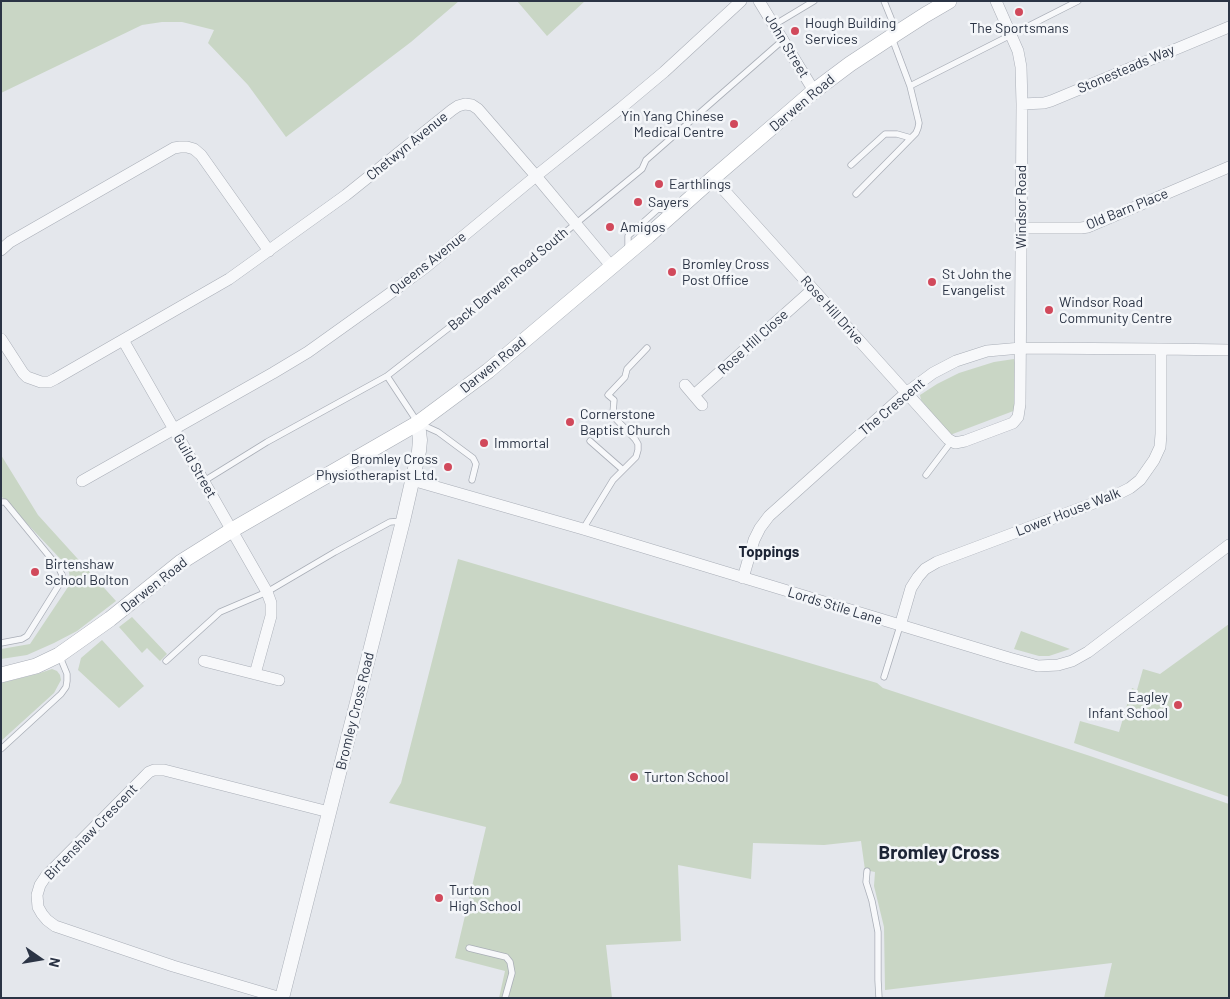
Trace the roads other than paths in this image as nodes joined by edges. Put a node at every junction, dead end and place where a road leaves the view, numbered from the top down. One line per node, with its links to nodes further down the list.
1 (741, 1): 19 (street, Queens Avenue)
2 (759, 1): 8 (street, John Street)
3 (814, 1): 8 (lane)
4 (884, 1): 10 (lane)
5 (949, 1): 10 (main road, Darwen Road)
6 (996, 1): 11 (street, Windsor Road)
7 (1078, 1): 11 (lane)
8 (774, 25): 12 (street, John Street)
9 (1229, 26): 15 (street, Stonesteads Way)
10 (894, 35): 13 (lane); 14 (main road, Darwen Road)
11 (1011, 35): 13 (lane); 15 (street, Windsor Road)
12 (783, 40): 14 (street, John Street); 22 (lane, Back Darwen Road South)
13 (910, 86): 16 (lane)
14 (814, 92): 20 (main road, Darwen Road)
15 (1022, 104): 23 (street, Windsor Road)
16 (911, 138): 17 (lane); 21 (lane)
17 (851, 165)
18 (1229, 167): 23 (street, Old Barn Place)
19 (536, 176): 22 (street, Chetwyn Avenue); 25 (street, Chetwyn Avenue); 40 (street, Queens Avenue)
20 (713, 178): 26 (main road, Darwen Road); 27 (street, Rose Hill Drive)
21 (856, 194)
22 (576, 223): 26 (street, Chetwyn Avenue); 34 (lane, Back Darwen Road South)
23 (1021, 228): 31 (street, Windsor Road)
24 (1, 250): 25 (street)
25 (269, 251): 29 (street, Chetwyn Avenue)
26 (612, 267): 39 (main road, Darwen Road)
27 (813, 289): 36 (street, Rose Hill Drive); 37 (street, Rose Hill Close)
28 (1, 340): 29 (street, Chetwyn Avenue)
29 (123, 340): 40 (street, Guild Street)
30 (647, 348): 43 (lane)
31 (1021, 348): 32 (street, The Crescent); 36 (street, The Crescent); 42 (street, Windsor Road)
32 (1161, 349): 33 (street, The Crescent); 56 (street, Lower House Walk)
33 (1229, 350)
34 (387, 376): 39 (lane); 48 (lane, Back Darwen Road South)
35 (685, 384): 37 (street)
36 (906, 393): 42 (street, Rose Hill Drive); 54 (street, The Crescent)
37 (694, 395): 38 (street)
38 (702, 405)
39 (418, 422): 46 (street, Bromley Cross Road); 47 (lane); 52 (main road, Darwen Road)
40 (173, 428): 45 (street, Queens Avenue); 48 (street, Guild Street)
41 (590, 441): 43 (lane)
42 (951, 442): 44 (lane)
43 (623, 470): 51 (lane)
44 (926, 475)
45 (82, 480)
46 (412, 480): 50 (street, Bromley Cross Road); 51 (street, Lords Stile Lane)
47 (472, 480)
48 (204, 481): 52 (street, Guild Street)
49 (1, 502): 57 (lane)
50 (403, 521): 55 (lane); 66 (street, Bromley Cross Road)
51 (583, 529): 54 (street, Lords Stile Lane)
52 (232, 530): 55 (street, Guild Street); 58 (main road, Darwen Road)
53 (1229, 545): 56 (street, Lords Stile Lane)
54 (744, 578): 56 (street, Lords Stile Lane)
55 (267, 592): 59 (lane); 61 (street)
56 (900, 626): 63 (lane)
57 (1, 643)
58 (59, 655): 62 (main road, Darwen Road); 65 (lane)
59 (166, 661)
60 (204, 661): 61 (street)
61 (255, 674): 64 (street)
62 (1, 675)
63 (884, 677)
64 (279, 680)
65 (1, 749)
66 (330, 812): 69 (street, Bromley Cross Road); 69 (street, Birtenshaw Crescent)
67 (867, 870): 71 (lane)
68 (470, 948): 70 (lane)
69 (282, 998)
70 (505, 998)
71 (879, 998)

